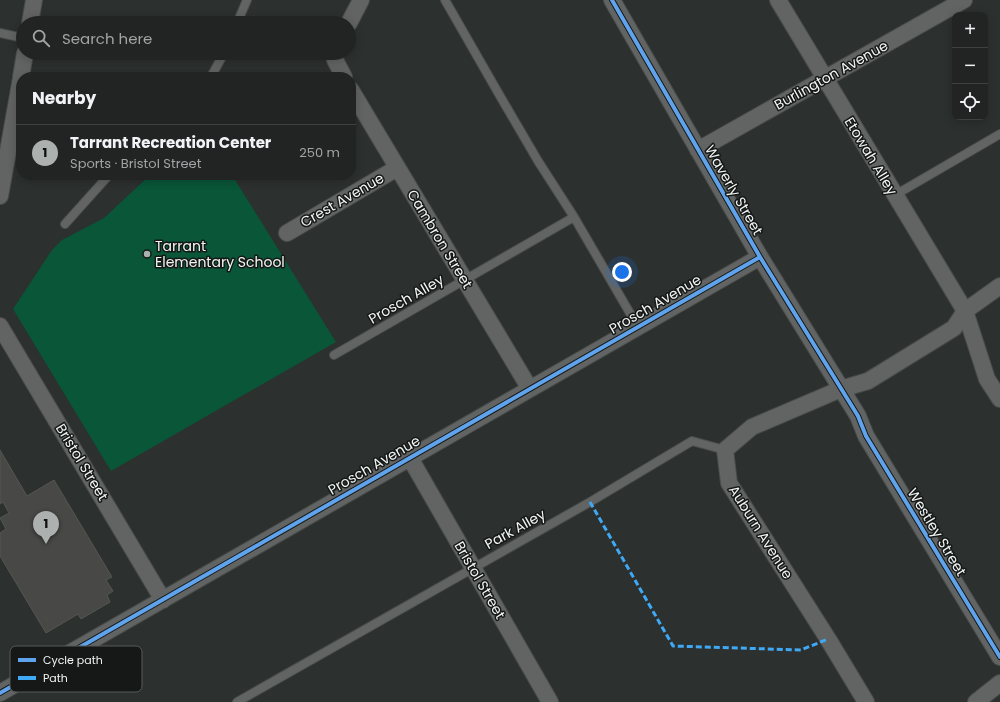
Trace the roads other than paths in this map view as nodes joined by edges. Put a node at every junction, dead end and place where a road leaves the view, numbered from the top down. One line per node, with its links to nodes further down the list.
1 (34, 0): 8 (street)
2 (247, 0): 9 (lane)
3 (361, 0): 10 (street)
4 (445, 0): 28 (lane)
5 (612, 0): 23 (street, Waverly Street)
6 (778, 0): 19 (street, Etowah Alley)
7 (964, 0): 19 (street, Burlington Avenue)
8 (31, 16)
9 (240, 16)
10 (353, 16)
11 (0, 33): 12 (lane)
12 (16, 36)
13 (24, 60): 16 (street)
14 (220, 60): 17 (lane)
15 (335, 60): 18 (street)
16 (22, 72)
17 (214, 72)
18 (341, 72)
19 (825, 80): 23 (street, Burlington Avenue); 26 (street, Etowah Alley)
20 (356, 98): 24 (street, Cambron Street)
21 (16, 106): 27 (street)
22 (1000, 134): 26 (lane)
23 (698, 150): 31 (street, Waverly Street)
24 (397, 168): 30 (street, Crest Avenue); 32 (street, Cambron Street)
25 (105, 180): 29 (lane)
26 (895, 195): 34 (street, Etowah Alley)
27 (0, 196)
28 (574, 217): 32 (lane, Prosch Alley); 36 (lane)
29 (65, 224)
30 (287, 233)
31 (760, 257): 36 (street, Prosch Avenue); 39 (street, Waverly Street)
32 (465, 280): 37 (lane, Prosch Alley); 38 (street, Cambron Street)
33 (1000, 286): 34 (street)
34 (965, 311): 39 (street); 40 (street)
35 (0, 326): 44 (street, Bristol Street)
36 (638, 327): 38 (street, Prosch Avenue)
37 (334, 355)
38 (530, 389): 42 (street, Prosch Avenue)
39 (841, 389): 41 (street); 46 (street, Westley Street)
40 (1000, 399)
41 (725, 450): 43 (lane, Park Alley); 52 (street, Auburn Avenue)
42 (410, 458): 43 (street, Bristol Street); 44 (street, Prosch Avenue)
43 (473, 568): 50 (lane, Park Alley); 51 (street, Bristol Street)
44 (163, 600): 45 (street, Prosch Avenue)
45 (82, 646)
46 (1000, 657)
47 (1000, 683): 53 (street)
48 (10, 686): 49 (street, Prosch Avenue)
49 (0, 692)
50 (237, 702)
51 (550, 702)
52 (866, 702)
53 (976, 702)

